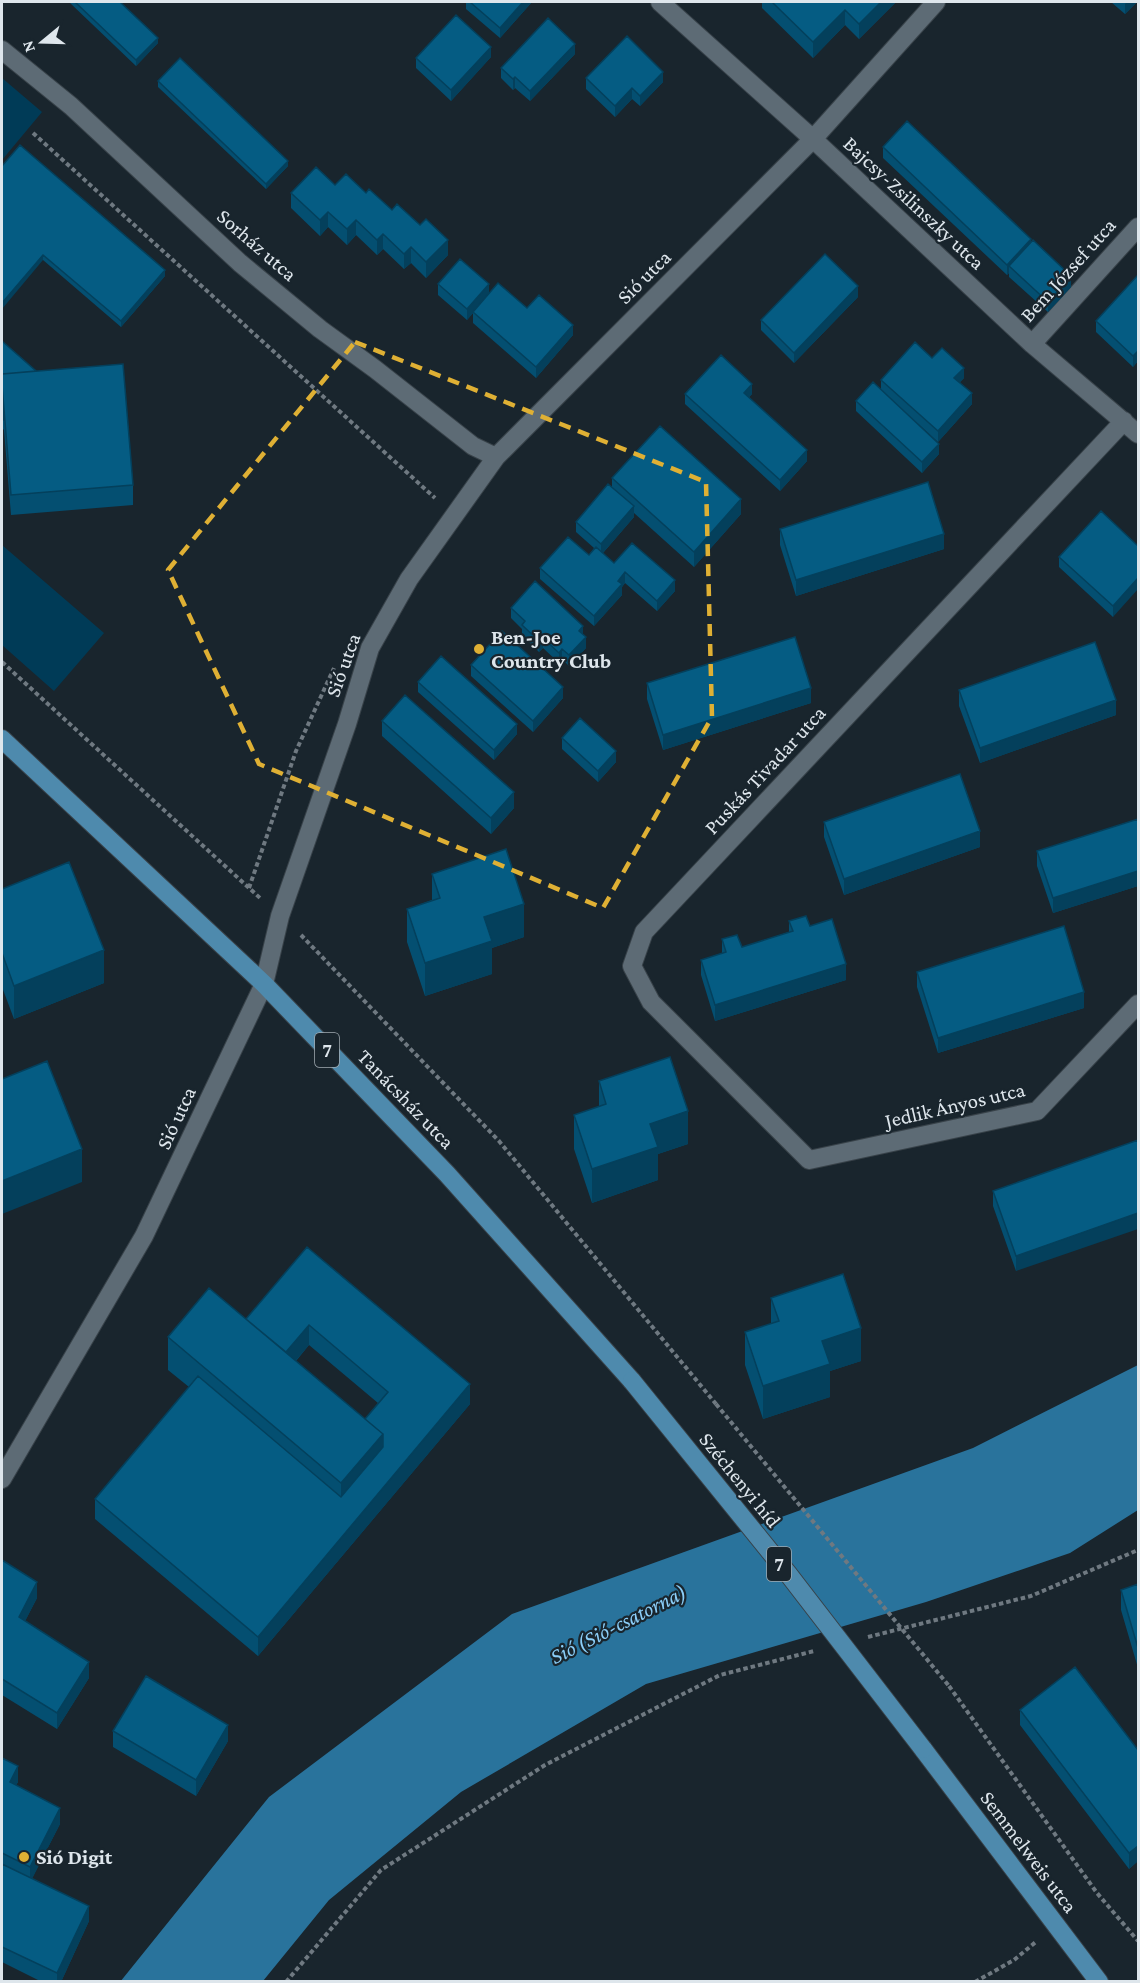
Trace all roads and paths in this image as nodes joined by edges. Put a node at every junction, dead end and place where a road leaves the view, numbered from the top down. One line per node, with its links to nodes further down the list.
1 (660, 2): 5 (street, Bajcsy-Zsilinszky utca)
2 (936, 2): 5 (street, Sió utca)
3 (2, 50): 10 (street, Sorház utca)
4 (33, 133): 11 (path)
5 (813, 139): 7 (street, Bajcsy-Zsilinszky utca); 10 (street, Sió utca)
6 (1138, 227): 7 (street, Bem József utca)
7 (1032, 344): 8 (street, Bajcsy-Zsilinszky utca)
8 (1124, 421): 9 (street, Bajcsy-Zsilinszky utca); 19 (street, Puskás Tivadar utca)
9 (1138, 434)
10 (496, 457): 16 (street, Sió utca)
11 (435, 498)
12 (2, 662): 15 (path)
13 (335, 666): 15 (path)
14 (2, 739): 17 (main road, Tanácsház utca / 7)
15 (249, 888): 16 (path)
16 (280, 916): 17 (street, Sió utca); 26 (path, bridge)
17 (264, 984): 20 (main road, Tanácsház utca / 7); 21 (street, Sió utca)
18 (1138, 1004): 19 (street, Jedlik Ányos utca)
19 (809, 1160)
20 (632, 1381): 25 (main road, Széchenyi híd / 7, bridge)
21 (2, 1479)
22 (1138, 1550): 23 (path)
23 (859, 1640)
24 (824, 1649): 28 (path)
25 (923, 1749): 30 (main road, Semmelweis utca / 7)
26 (1138, 1941)
27 (1014, 1960): 29 (path)
28 (286, 1982)
29 (975, 1982)
30 (1099, 1982)

